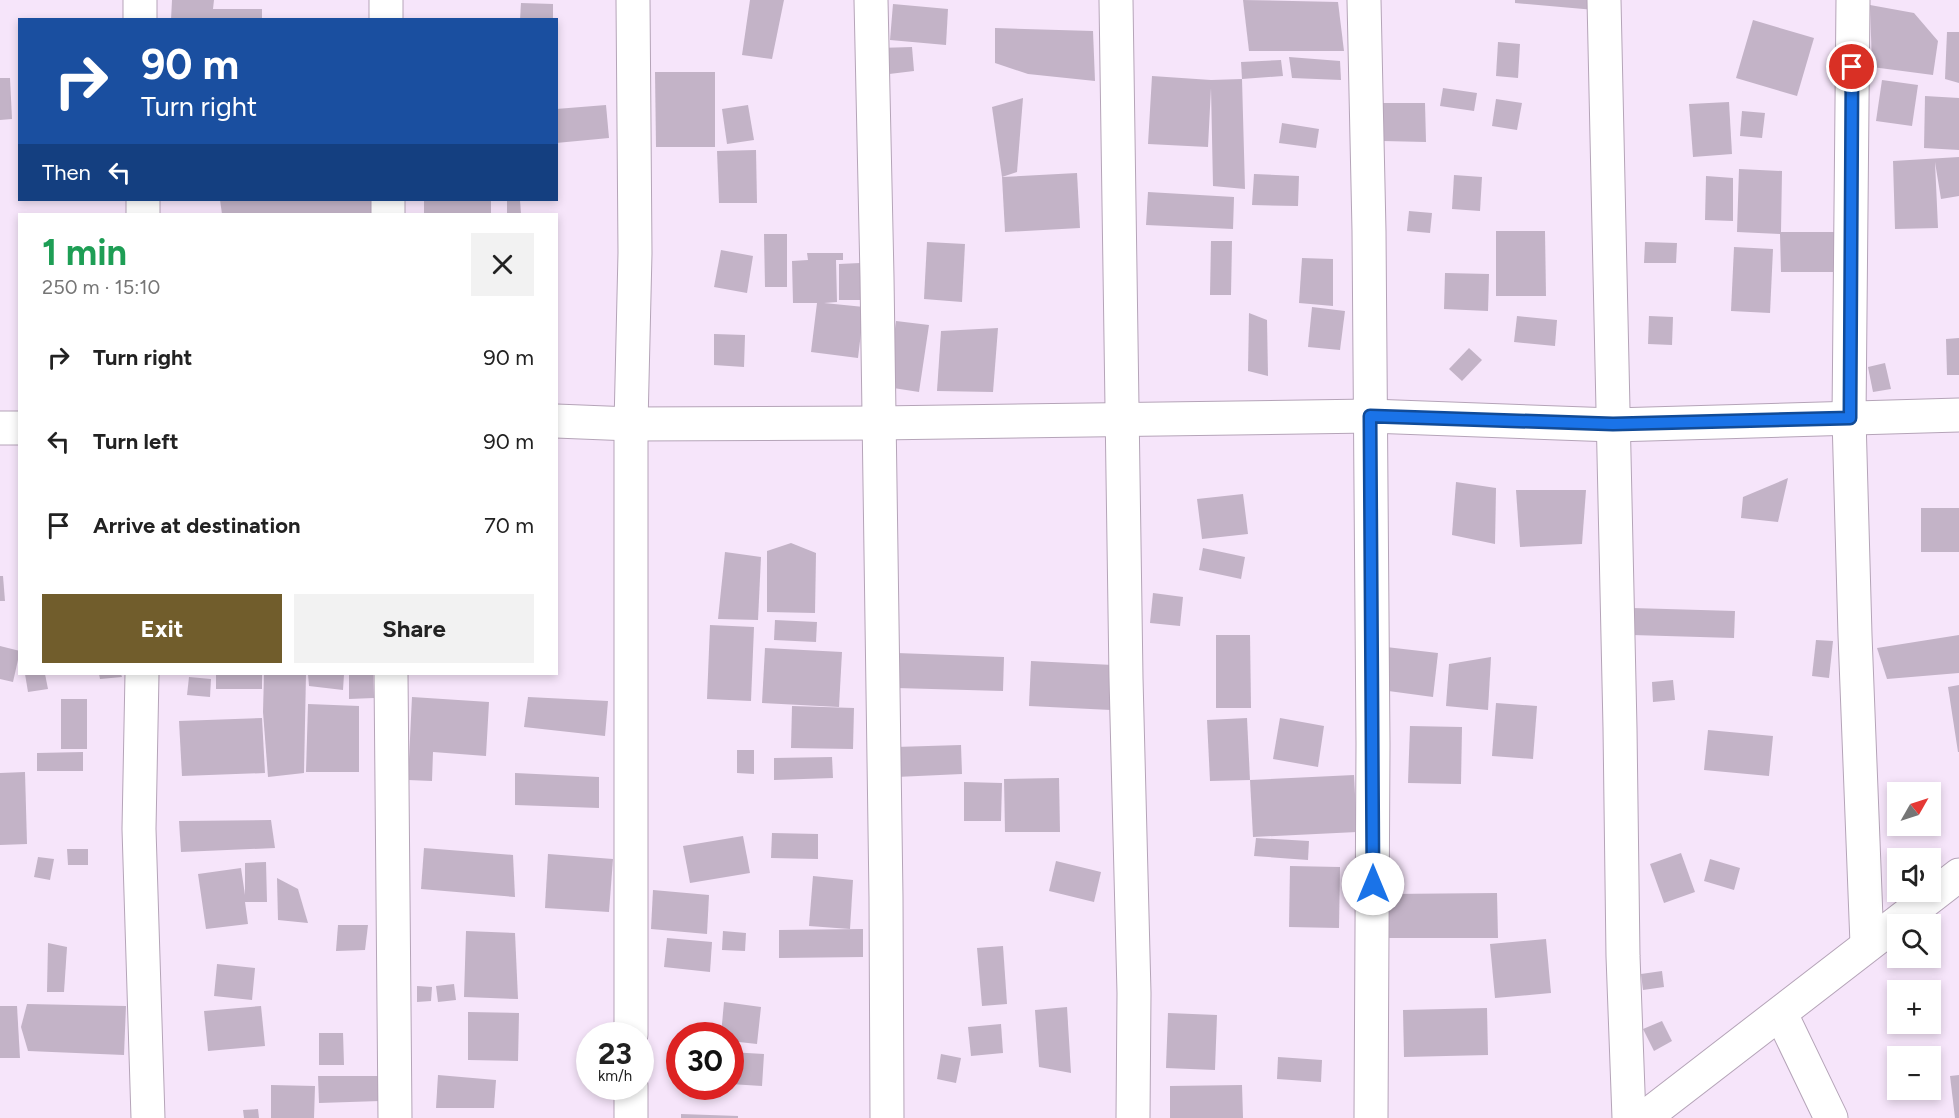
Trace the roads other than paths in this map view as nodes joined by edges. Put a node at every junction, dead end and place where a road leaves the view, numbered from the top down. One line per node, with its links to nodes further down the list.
1 (140, 0): 9 (street)
2 (386, 0): 10 (street)
3 (633, 0): 17 (street)
4 (871, 0): 16 (street)
5 (1116, 0): 14 (street)
6 (1364, 0): 12 (street)
7 (1604, 0): 18 (street)
8 (1853, 0): 13 (street)
9 (140, 18)
10 (386, 18)
11 (1959, 415): 13 (street)
12 (1370, 416): 14 (street); 18 (street); 33 (street)
13 (1850, 418): 18 (street); 24 (street)
14 (1122, 421): 16 (street); 32 (street)
15 (558, 422): 17 (street)
16 (878, 423): 17 (street); 31 (street)
17 (631, 424): 26 (street)
18 (1613, 424): 34 (street)
19 (0, 428): 20 (street)
20 (18, 428)
21 (142, 675): 28 (street)
22 (391, 675): 29 (street)
23 (1959, 875): 24 (street)
24 (1867, 944): 25 (street)
25 (1781, 1014): 35 (street); 36 (street)
26 (631, 1022)
27 (631, 1100): 30 (street)
28 (148, 1118)
29 (396, 1118)
30 (631, 1118)
31 (887, 1118)
32 (1133, 1118)
33 (1371, 1118)
34 (1629, 1118)
35 (1644, 1118)
36 (1831, 1118)

